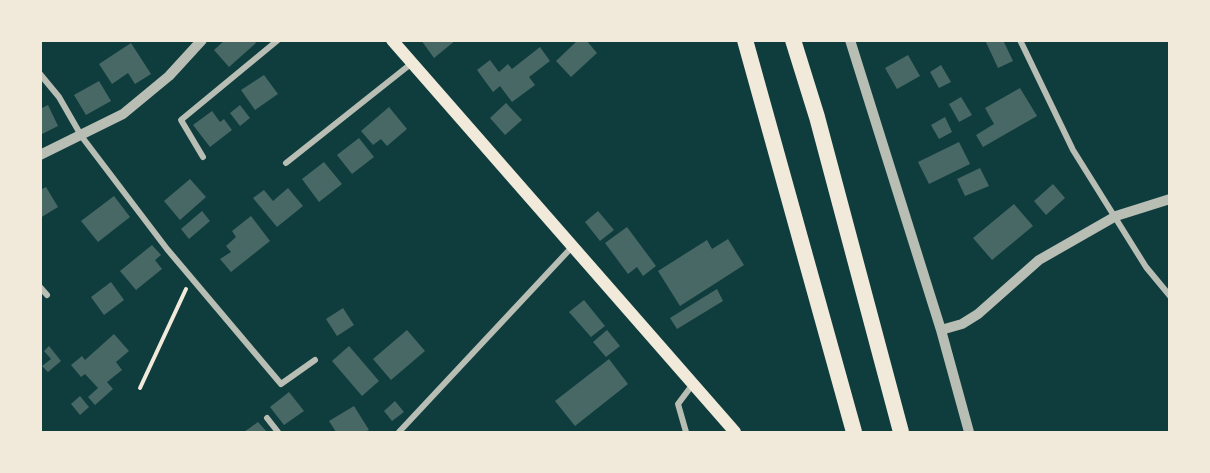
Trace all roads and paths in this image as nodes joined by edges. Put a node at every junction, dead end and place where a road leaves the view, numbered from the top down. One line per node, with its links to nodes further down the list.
1 (202, 40): 10 (street)
2 (278, 40): 12 (street)
3 (392, 40): 8 (main road)
4 (745, 40): 30 (highway)
5 (794, 40): 31 (highway)
6 (850, 40): 21 (street)
7 (1020, 40): 15 (street)
8 (412, 63): 13 (street); 16 (main road)
9 (40, 74): 10 (street)
10 (82, 137): 11 (street); 17 (street)
11 (40, 155)
12 (203, 157)
13 (286, 163)
14 (1170, 199): 15 (street)
15 (1116, 216): 20 (street); 21 (street)
16 (572, 247): 23 (main road); 27 (street)
17 (191, 278): 22 (street); 24 (path)
18 (40, 287): 19 (street)
19 (47, 295)
20 (1170, 296)
21 (941, 330): 32 (street)
22 (315, 360)
23 (693, 383): 28 (street); 29 (main road)
24 (140, 388)
25 (267, 418): 26 (street)
26 (278, 432)
27 (399, 432)
28 (686, 432)
29 (735, 432)
30 (854, 432)
31 (901, 432)
32 (969, 432)

